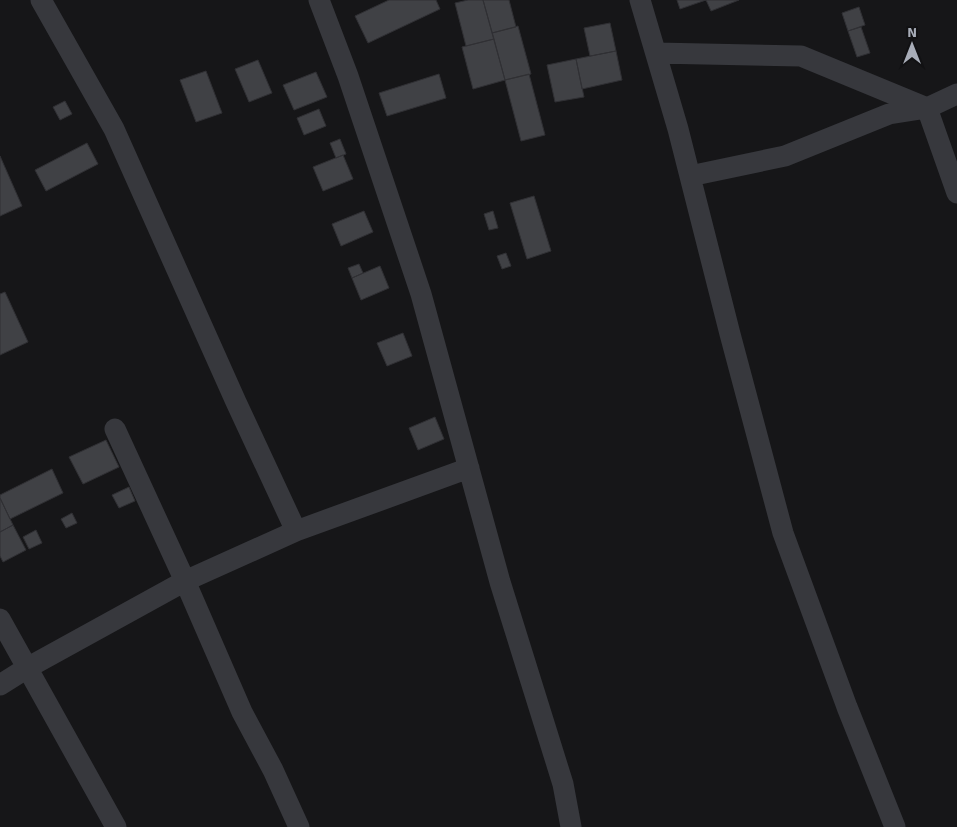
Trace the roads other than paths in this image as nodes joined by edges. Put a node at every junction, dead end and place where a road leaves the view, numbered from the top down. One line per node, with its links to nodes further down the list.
1 (41, 0): 11 (street)
2 (319, 0): 10 (street)
3 (640, 0): 4 (street)
4 (656, 53): 6 (street); 7 (street)
5 (957, 94): 6 (street)
6 (927, 108): 7 (street); 8 (street)
7 (690, 176): 19 (street)
8 (957, 193)
9 (115, 429): 12 (street)
10 (469, 468): 11 (street); 18 (street)
11 (296, 531): 12 (street)
12 (186, 581): 14 (street); 17 (street)
13 (0, 619): 14 (street)
14 (27, 668): 15 (street); 16 (street)
15 (0, 685)
16 (116, 827)
17 (299, 827)
18 (571, 827)
19 (895, 827)

